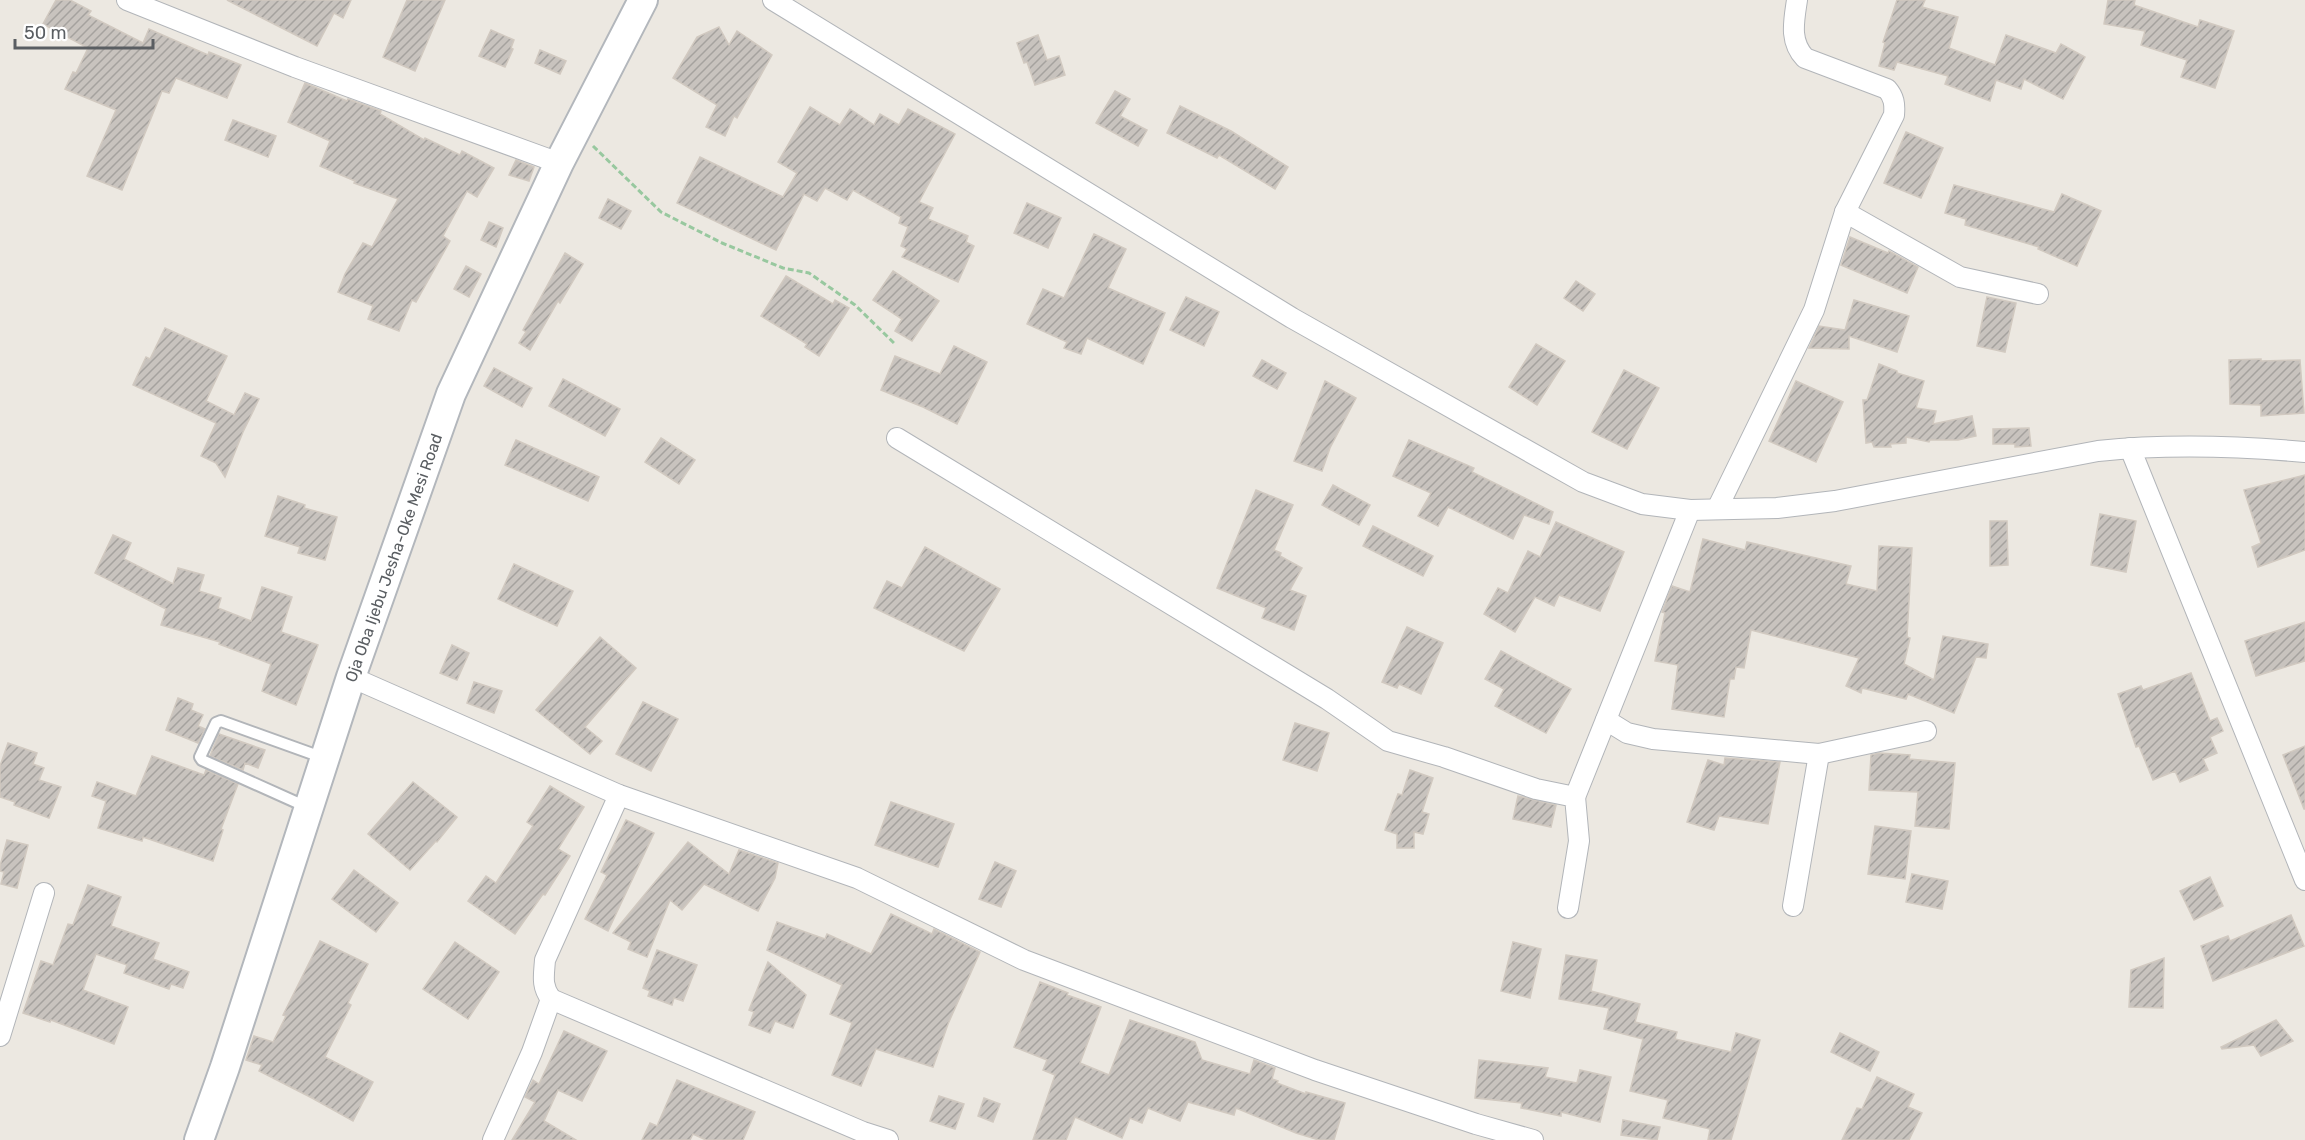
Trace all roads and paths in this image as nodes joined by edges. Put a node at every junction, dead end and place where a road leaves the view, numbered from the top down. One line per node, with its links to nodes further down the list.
1 (127, 0): 6 (street)
2 (643, 0): 5 (main road, Oja Oba Ijebu Jesha-Oke Mesi Road)
3 (773, 0): 14 (street)
4 (1797, 0): 7 (street)
5 (576, 130): 6 (main road, Oja Oba Ijebu Jesha-Oke Mesi Road); 9 (path)
6 (559, 163): 15 (main road, Oja Oba Ijebu Jesha-Oke Mesi Road)
7 (1845, 212): 8 (street); 13 (street)
8 (2038, 294)
9 (896, 344)
10 (897, 438): 21 (street)
11 (2130, 448): 12 (street); 13 (street); 23 (street)
12 (2305, 452)
13 (1717, 509): 14 (street)
14 (1690, 510): 16 (street)
15 (351, 677): 19 (main road, Oja Oba Ijebu Jesha-Oke Mesi Road); 20 (street)
16 (1606, 720): 18 (street); 21 (street)
17 (1926, 731): 18 (street)
18 (1819, 754): 25 (street)
19 (325, 759): 22 (main road, Oja Oba Ijebu Jesha-Oke Mesi Road); 22 (lane)
20 (620, 795): 27 (street); 32 (street)
21 (1575, 797): 26 (street)
22 (309, 808): 29 (main road, Oja Oba Ijebu Jesha-Oke Mesi Road)
23 (2305, 880)
24 (44, 893): 28 (street)
25 (1793, 906)
26 (1568, 908)
27 (551, 999): 30 (street); 31 (street)
28 (0, 1036)
29 (199, 1140)
30 (493, 1140)
31 (888, 1140)
32 (1533, 1140)

